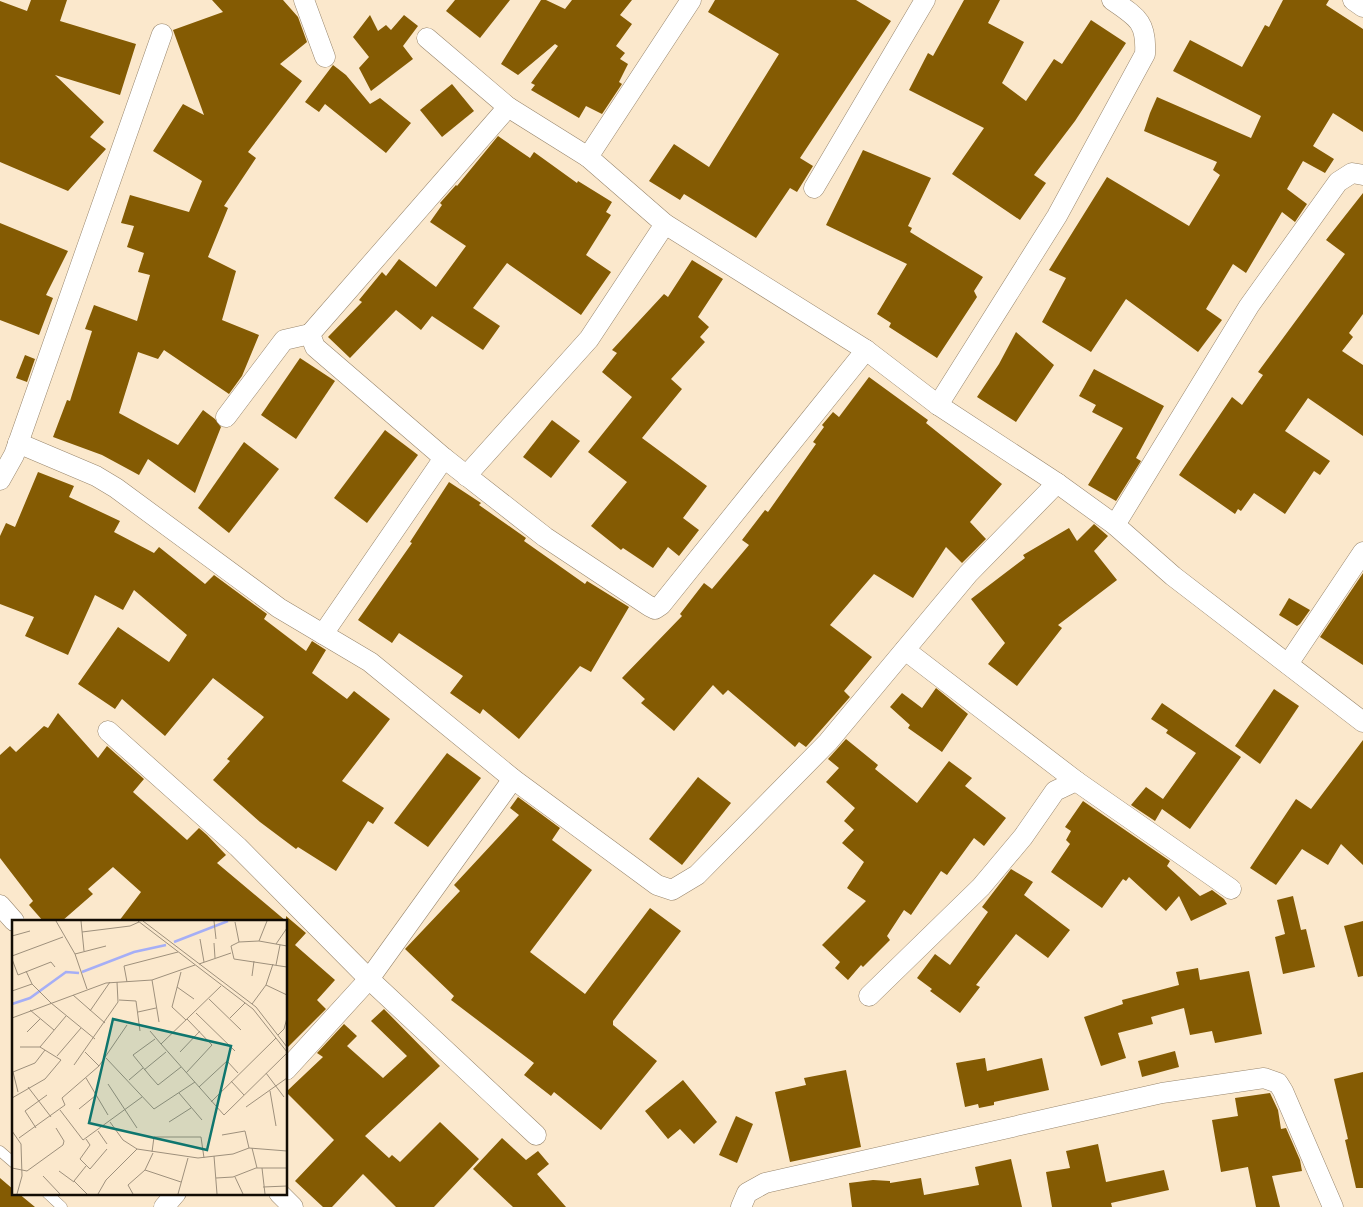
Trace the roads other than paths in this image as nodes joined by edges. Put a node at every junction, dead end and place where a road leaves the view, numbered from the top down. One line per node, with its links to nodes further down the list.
1 (304, 0): 9 (street)
2 (691, 0): 11 (street)
3 (925, 0): 13 (street)
4 (1112, 0): 17 (street)
5 (1353, 0): 6 (street)
6 (1363, 6)
7 (162, 34): 19 (street)
8 (427, 38): 10 (street)
9 (325, 57)
10 (508, 107): 11 (street); 15 (street)
11 (588, 157): 14 (street)
12 (1363, 175): 24 (street)
13 (814, 188)
14 (665, 224): 16 (street); 21 (street)
15 (310, 334): 18 (street); 20 (street)
16 (866, 350): 17 (street); 21 (street)
17 (938, 405): 23 (street)
18 (226, 417)
19 (18, 443): 22 (street); 26 (street)
20 (444, 458): 21 (street); 26 (street)
21 (466, 476)
22 (0, 480)
23 (1057, 483): 24 (street); 27 (street)
24 (1115, 525): 28 (street)
25 (1363, 552): 28 (street)
26 (322, 634): 32 (street)
27 (905, 650): 31 (street); 32 (street)
28 (1288, 664): 29 (street)
29 (1363, 722)
30 (108, 731): 38 (street)
31 (1056, 766): 33 (street); 34 (street)
32 (512, 780): 38 (street)
33 (1076, 781): 34 (street); 35 (street)
34 (1055, 791): 39 (street)
35 (1231, 888)
36 (0, 905): 37 (street)
37 (12, 920)
38 (369, 979): 40 (street); 41 (street)
39 (869, 996)
40 (288, 1068)
41 (536, 1136)
42 (0, 1151): 43 (lane)
43 (12, 1161)
44 (48, 1194): 47 (lane)
45 (175, 1194): 48 (street)
46 (280, 1194): 49 (street)
47 (62, 1207)
48 (164, 1207)
49 (293, 1207)
50 (741, 1207): 51 (street)
51 (1333, 1207)

